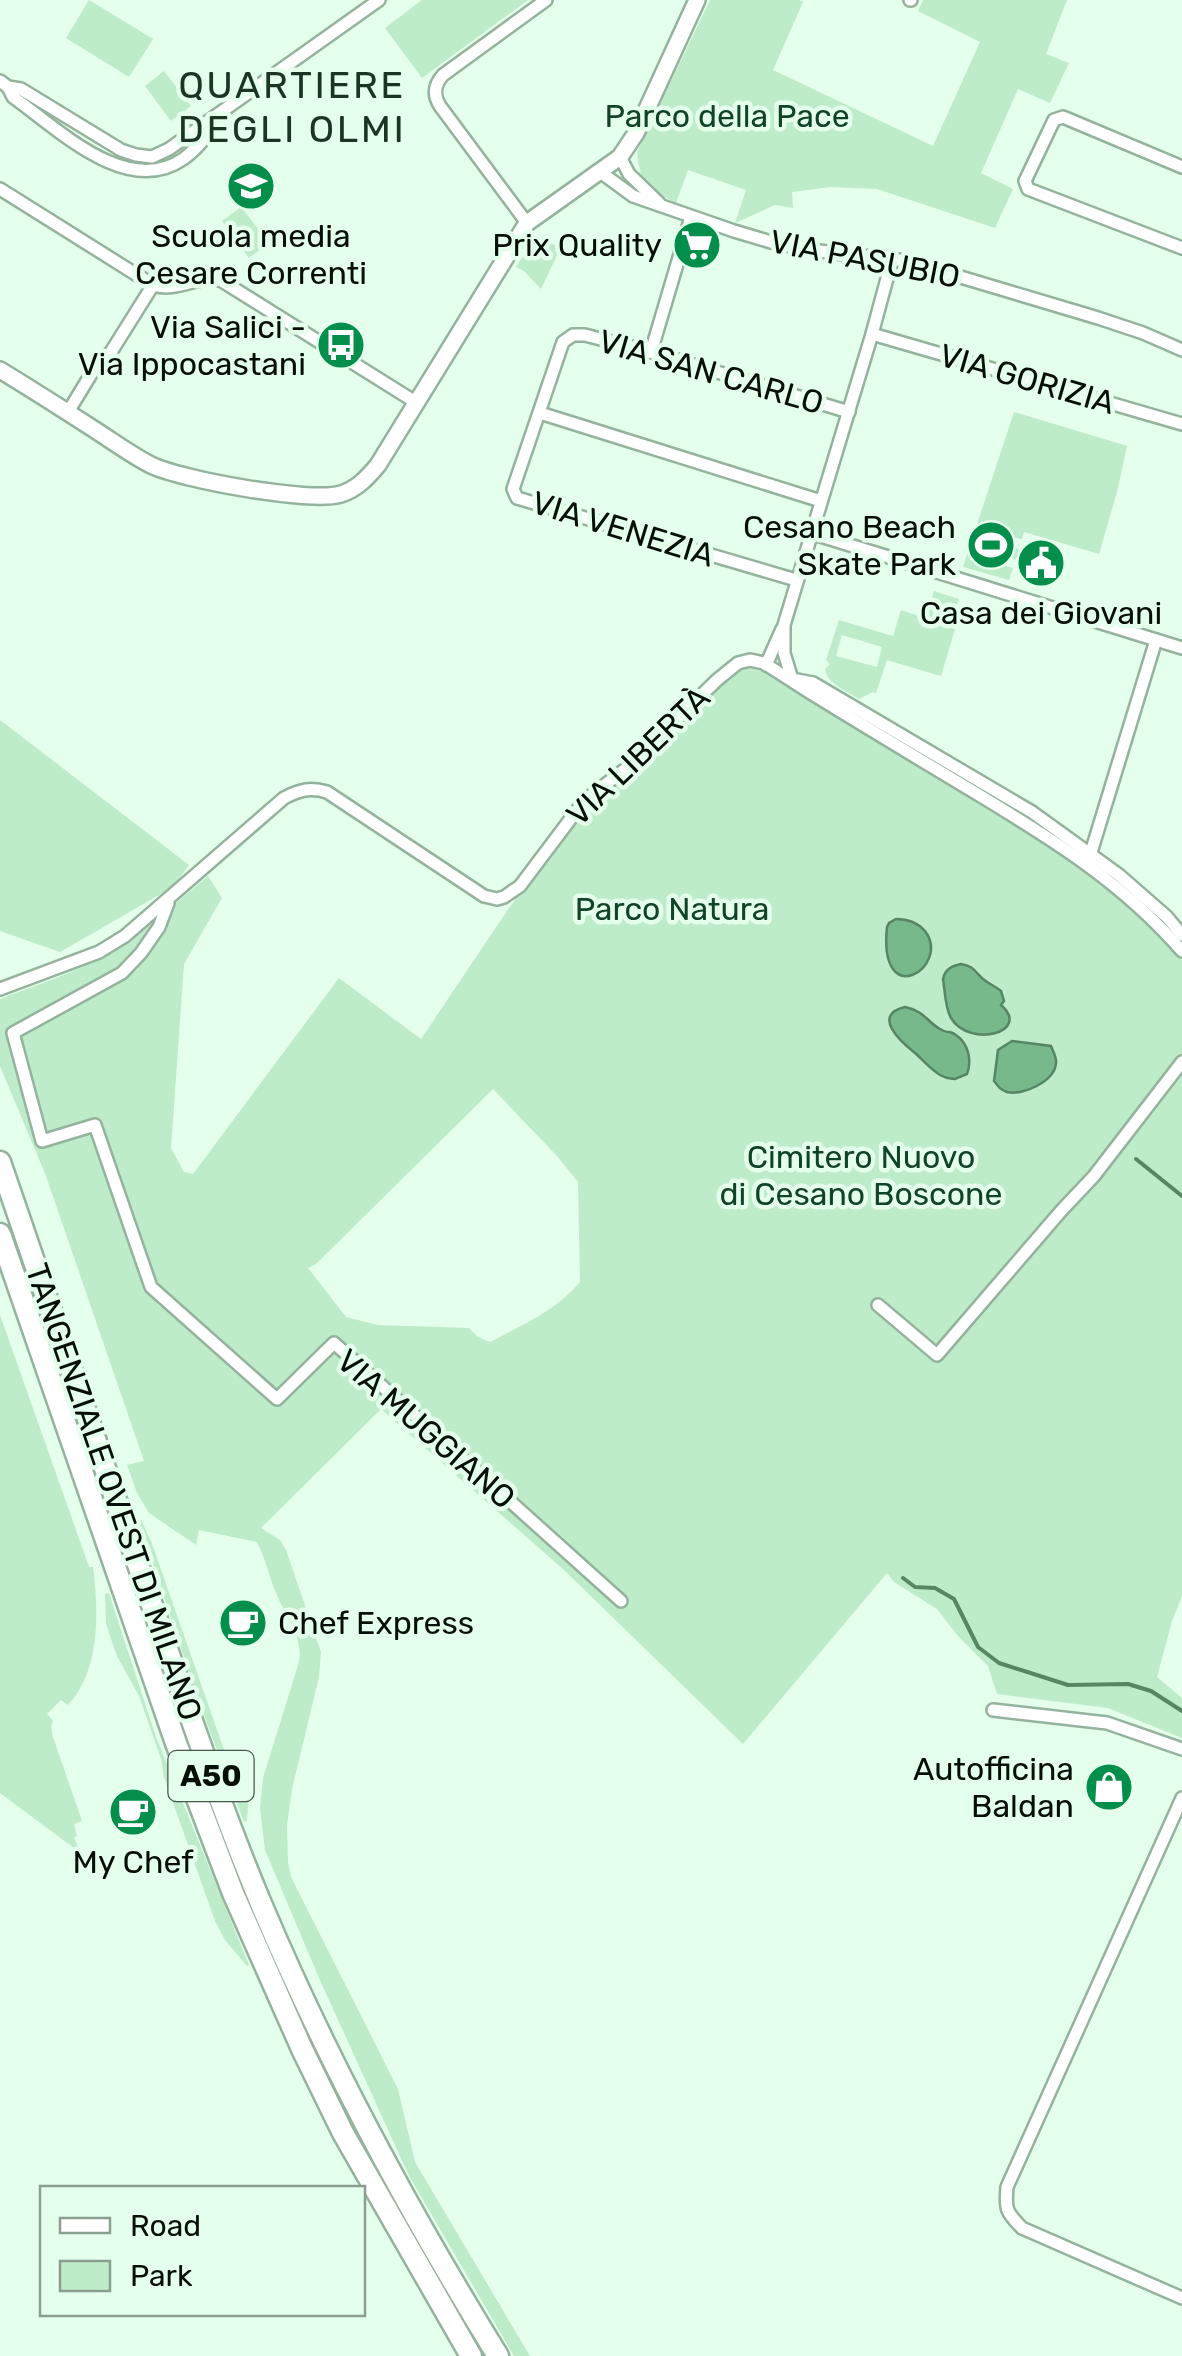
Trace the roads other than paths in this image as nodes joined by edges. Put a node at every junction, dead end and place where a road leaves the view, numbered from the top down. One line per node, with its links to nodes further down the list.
1 (379, 0): 4 (street)
2 (546, 0): 11 (street)
3 (697, 0): 5 (street)
4 (4, 84)
5 (620, 157): 7 (street); 9 (street)
6 (1182, 167): 12 (street)
7 (599, 171): 9 (street, VIA PASUBIO); 11 (street)
8 (0, 189): 14 (street)
9 (662, 206): 10 (street, VIA PASUBIO)
10 (691, 216): 13 (street, VIA PASUBIO); 17 (street)
11 (527, 223): 19 (street)
12 (1182, 248)
13 (892, 260): 15 (street); 16 (street, VIA PASUBIO)
14 (153, 285): 19 (street); 20 (street)
15 (872, 334): 21 (street); 23 (street, VIA GORIZIA)
16 (1182, 350)
17 (651, 352): 21 (street, VIA SAN CARLO); 22 (street, VIA SAN CARLO)
18 (0, 370): 20 (street)
19 (417, 403): 20 (street)
20 (68, 412)
21 (849, 412): 24 (street)
22 (540, 413): 24 (street); 26 (street, VIA VENEZIA)
23 (1182, 424)
24 (822, 501): 25 (street)
25 (810, 534): 26 (street); 28 (street)
26 (796, 580): 27 (street)
27 (784, 625): 30 (street); 31 (street)
28 (1156, 640): 29 (street); 32 (street)
29 (1182, 648)
30 (766, 664): 31 (street); 33 (street, VIA LIBERTÀ)
31 (792, 679): 32 (street)
32 (1090, 859): 35 (street); 36 (street)
33 (204, 868): 34 (street, VIA MUGGIANO)
34 (169, 899): 37 (street, VIA MUGGIANO); 42 (street, VIA MUGGIANO)
35 (1182, 935)
36 (1182, 951)
37 (0, 989)
38 (1182, 1062): 41 (street)
39 (0, 1162): 50 (highway, TANGENZIALE OVEST DI MILANO / A50)
40 (0, 1234): 49 (highway, TANGENZIALE OVEST DI MILANO / A50)
41 (878, 1304)
42 (621, 1601)
43 (993, 1710): 44 (street)
44 (1180, 1751)
45 (1182, 1798): 47 (street)
46 (1182, 1818): 47 (street)
47 (1167, 1835): 48 (street)
48 (1182, 2298)
49 (471, 2356)
50 (498, 2356)

